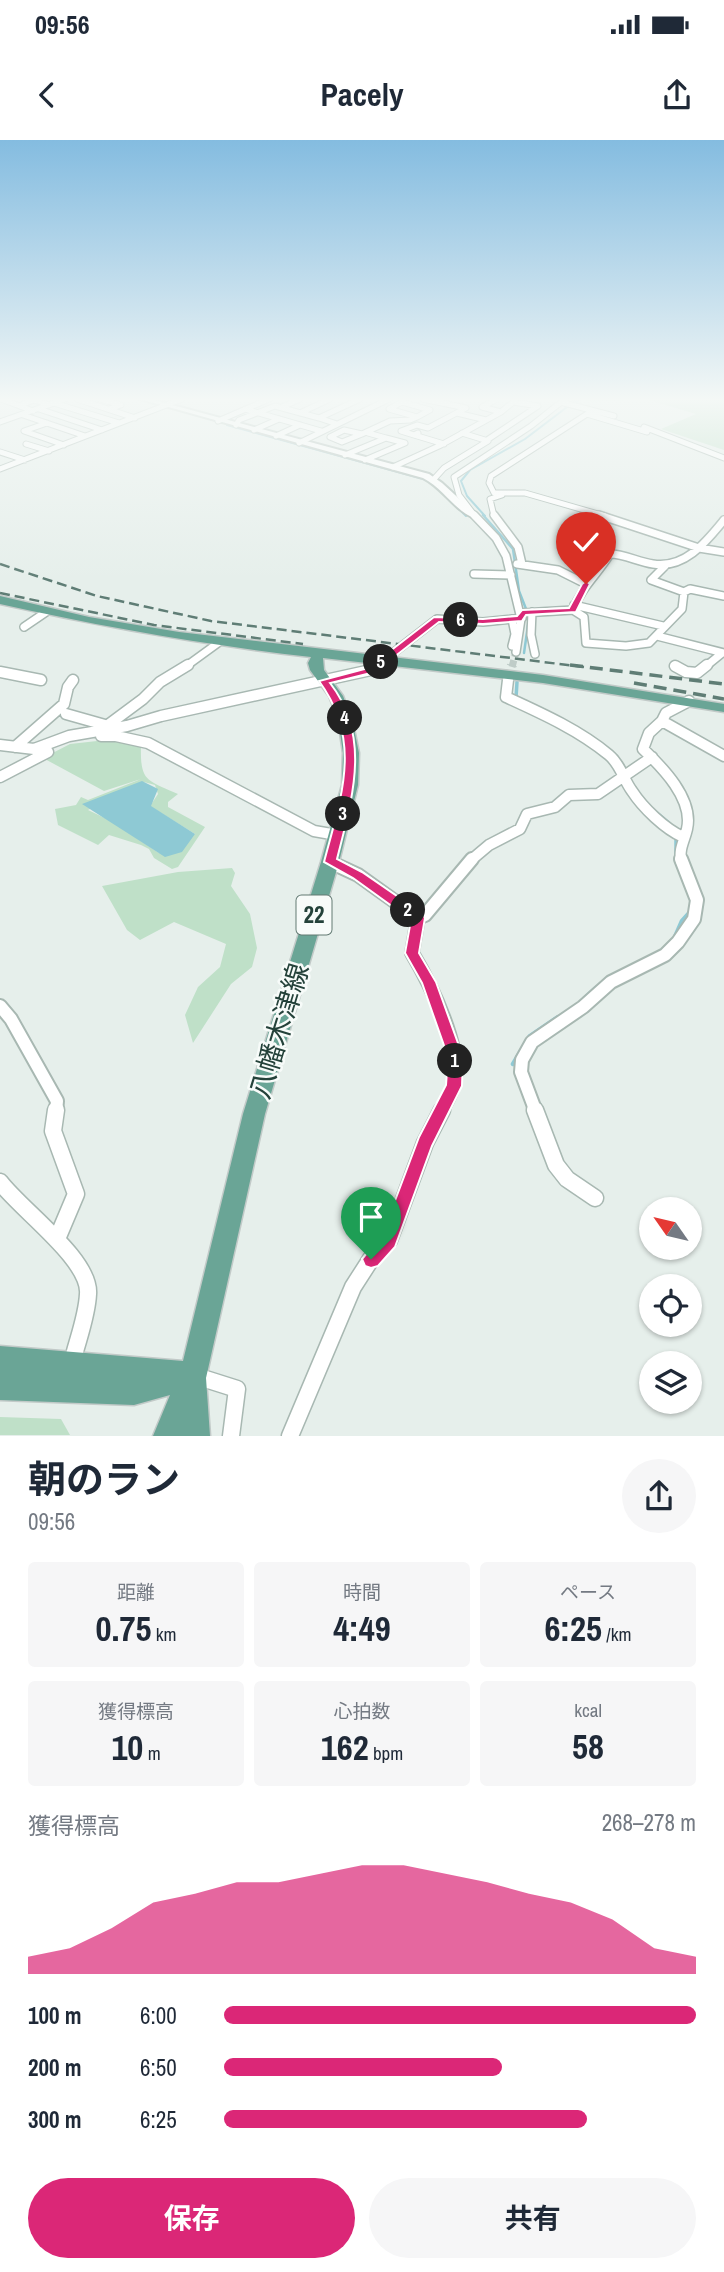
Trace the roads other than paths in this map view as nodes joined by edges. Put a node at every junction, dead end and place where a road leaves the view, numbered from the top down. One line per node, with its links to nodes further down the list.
1 (410, 459): 7 (street)
2 (457, 459): 9 (street)
3 (477, 459): 11 (street)
4 (515, 459): 10 (street)
5 (26, 460): 8 (street)
6 (365, 460): 7 (street)
7 (393, 467): 9 (street)
8 (0, 469)
9 (434, 479): 11 (street)
10 (517, 493): 11 (street); 13 (street)
11 (483, 515): 15 (street); 15 (street)
12 (724, 520): 13 (street)
13 (699, 548): 14 (street); 16 (street)
14 (724, 552)
15 (516, 564): 18 (street); 19 (street)
16 (665, 566): 19 (street); 20 (street)
17 (474, 574): 18 (street)
18 (511, 575): 25 (street)
19 (586, 584): 23 (street)
20 (684, 592): 21 (street); 27 (street)
21 (724, 596)
22 (0, 600): 24 (main road)
23 (573, 608): 25 (street); 27 (street); 29 (street)
24 (46, 612): 28 (street); 30 (main road)
25 (526, 614): 26 (street); 26 (street); 33 (street)
26 (512, 619): 34 (street)
27 (663, 626): 29 (street)
28 (24, 627)
29 (657, 636): 31 (street)
30 (218, 643): 32 (main road); 45 (street)
31 (722, 653): 35 (street)
32 (318, 654): 34 (main road); 40 (main road, 八幡木津線 / 22)
33 (535, 654)
34 (383, 661): 40 (street); 41 (main road)
35 (675, 666)
36 (0, 672): 37 (street)
37 (41, 680)
38 (73, 680): 47 (street)
39 (508, 680): 51 (street)
40 (324, 681): 45 (street); 53 (main road, 八幡木津線 / 22)
41 (689, 701): 42 (main road); 44 (street)
42 (724, 708)
43 (66, 713): 45 (street)
44 (662, 721): 49 (street); 50 (street)
45 (104, 728): 48 (street)
46 (0, 745): 47 (street)
47 (15, 747): 48 (street)
48 (46, 749): 52 (street); 53 (street)
49 (724, 756)
50 (652, 757): 51 (street); 54 (street)
51 (626, 772): 54 (street); 56 (street)
52 (0, 777)
53 (337, 835): 55 (main road, 八幡木津線 / 22)
54 (677, 835): 59 (street)
55 (330, 862): 56 (street); 63 (main road, 八幡木津線 / 22)
56 (418, 918): 68 (street)
57 (0, 1006): 60 (street)
58 (0, 1182): 60 (street)
59 (596, 1198)
60 (57, 1239): 62 (street)
61 (0, 1360): 62 (main road)
62 (71, 1367): 63 (main road)
63 (193, 1375): 64 (main road); 65 (main road); 66 (main road); 67 (street)
64 (0, 1386)
65 (167, 1436)
66 (196, 1436)
67 (231, 1436)
68 (290, 1436)

